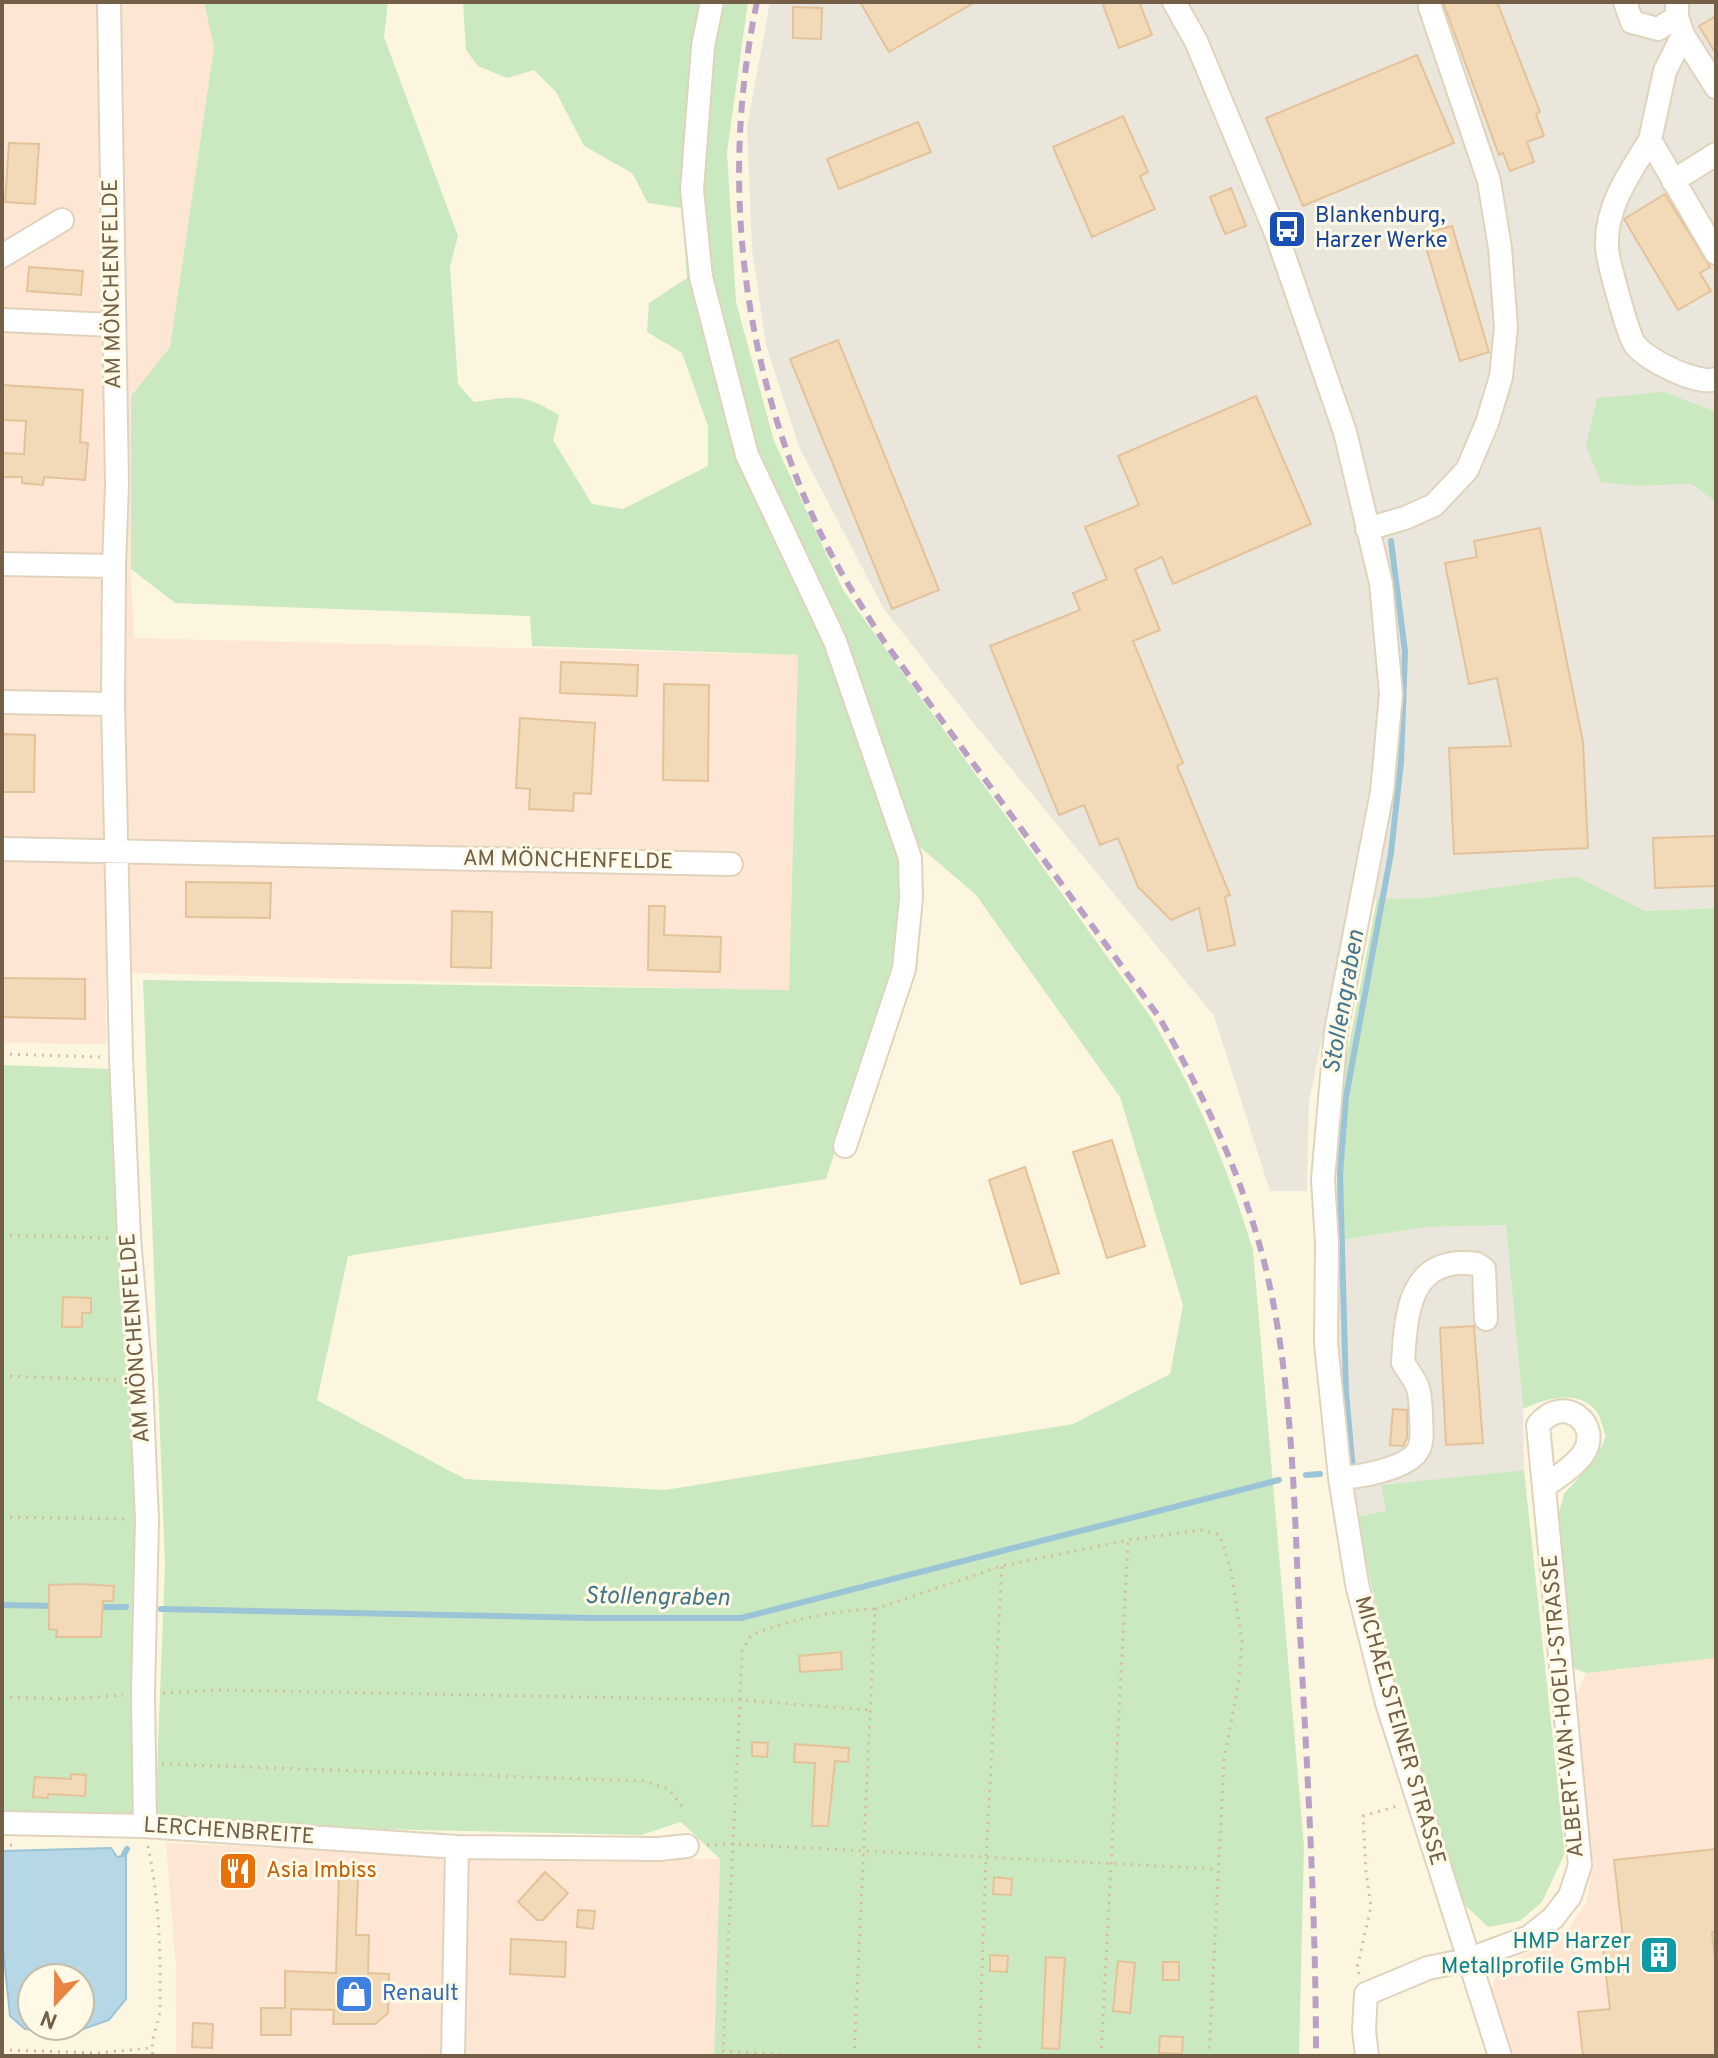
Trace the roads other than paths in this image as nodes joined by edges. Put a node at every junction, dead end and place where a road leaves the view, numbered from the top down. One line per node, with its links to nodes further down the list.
1 (109, 2): 15 (street, AM MÖNCHENFELDE)
2 (712, 2): 25 (street)
3 (1174, 2): 17 (street, MICHAELSTEINER STRASSE)
4 (1625, 2): 6 (street)
5 (1430, 7): 17 (street)
6 (1679, 18): 7 (street); 8 (street)
7 (1716, 87)
8 (1650, 140): 10 (street); 16 (street)
9 (1716, 154): 10 (street)
10 (1673, 181): 12 (street)
11 (62, 220): 13 (street)
12 (1716, 253)
13 (2, 256)
14 (2, 320): 15 (street)
15 (113, 325): 19 (street, AM MÖNCHENFELDE)
16 (1716, 379)
17 (1367, 529): 27 (street, MICHAELSTEINER STRASSE)
18 (2, 564): 19 (street)
19 (114, 566): 21 (street, AM MÖNCHENFELDE)
20 (2, 702): 21 (street)
21 (113, 704): 23 (street, AM MÖNCHENFELDE)
22 (2, 849): 23 (street, AM MÖNCHENFELDE)
23 (116, 850): 24 (street, AM MÖNCHENFELDE); 30 (street, AM MÖNCHENFELDE)
24 (731, 864)
25 (845, 1146)
26 (1486, 1319): 27 (street)
27 (1340, 1478): 33 (street, MICHAELSTEINER STRASSE)
28 (1544, 1487): 33 (street, ALBERT-VAN-HOEIJ-STRASSE)
29 (2, 1823): 30 (street, LERCHENBREITE)
30 (145, 1826): 32 (street, LERCHENBREITE)
31 (687, 1846): 32 (street, LERCHENBREITE)
32 (457, 1847): 34 (street)
33 (1467, 1960): 35 (street, ALBERT-VAN-HOEIJ-STRASSE); 36 (street, MICHAELSTEINER STRASSE)
34 (453, 2056)
35 (1367, 2056)
36 (1500, 2056)

